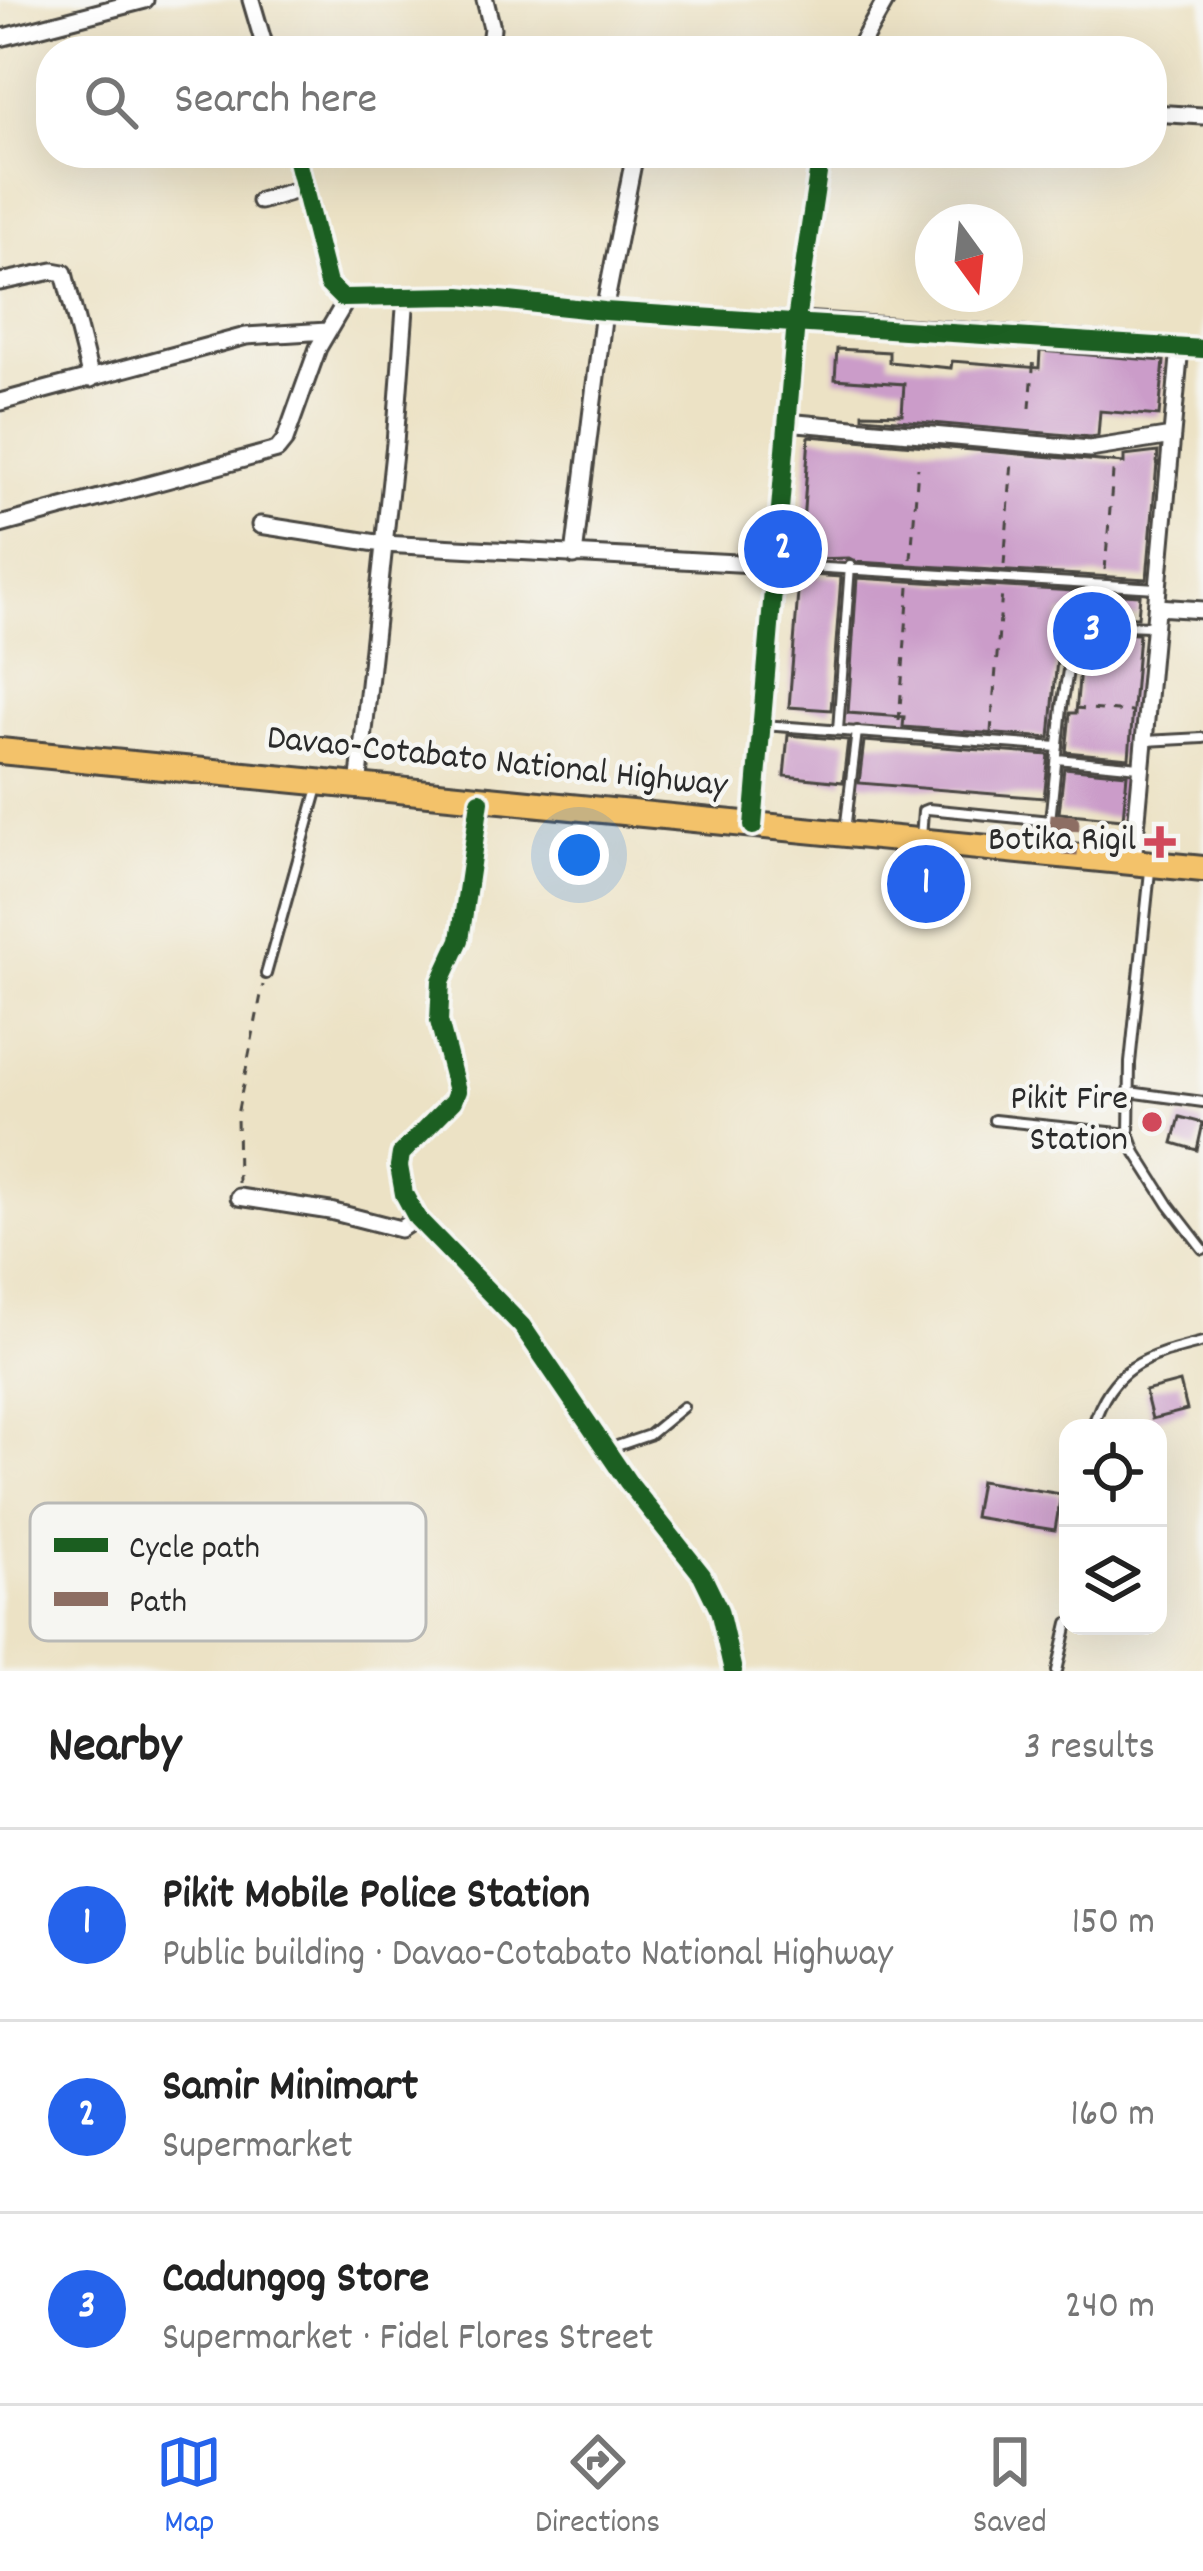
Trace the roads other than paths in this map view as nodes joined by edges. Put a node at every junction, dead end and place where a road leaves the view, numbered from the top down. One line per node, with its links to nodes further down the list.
1 (146, 0): 8 (street)
2 (251, 0): 5 (street)
3 (484, 0): 6 (street)
4 (886, 0): 7 (street)
5 (262, 36)
6 (492, 36)
7 (866, 36)
8 (0, 38)
9 (1167, 114): 10 (street)
10 (1203, 116)
11 (299, 168): 14 (street)
12 (632, 168): 19 (street)
13 (819, 168): 20 (street)
14 (304, 188): 15 (street); 18 (street)
15 (260, 201)
16 (0, 282): 24 (street)
17 (406, 295): 18 (street); 19 (street); 30 (street)
18 (347, 299): 21 (street)
19 (604, 310): 20 (street); 31 (street)
20 (796, 321): 22 (street); 26 (street)
21 (327, 331): 24 (street); 28 (street)
22 (1180, 347): 23 (street); 27 (street)
23 (1203, 349)
24 (91, 379): 25 (street)
25 (0, 402)
26 (786, 422): 27 (street); 32 (street)
27 (1172, 436): 34 (street)
28 (0, 525)
29 (260, 525): 30 (street)
30 (383, 544): 31 (street); 48 (street)
31 (574, 556): 32 (street)
32 (773, 565): 33 (lane); 38 (street)
33 (850, 566): 34 (lane); 39 (lane)
34 (1159, 588): 35 (street)
35 (1157, 607): 36 (street); 37 (street)
36 (1203, 610)
37 (1155, 626): 42 (street); 43 (lane)
38 (761, 725): 39 (lane); 51 (street)
39 (838, 730): 40 (lane)
40 (857, 731): 43 (lane); 52 (lane)
41 (1203, 738): 42 (lane)
42 (1144, 741): 46 (street)
43 (1058, 747): 45 (lane)
44 (0, 751): 47 (highway, Davao-Cotabato National Highway)
45 (1057, 759): 46 (lane); 50 (lane)
46 (1142, 767): 55 (street)
47 (320, 783): 48 (highway, Davao-Cotabato National Highway); 57 (lane)
48 (358, 788): 49 (highway, Davao-Cotabato National Highway)
49 (480, 801): 51 (highway, Davao-Cotabato National Highway); 63 (street)
50 (1017, 818): 53 (lane); 54 (lane)
51 (753, 826): 52 (highway, Davao-Cotabato National Highway)
52 (845, 833): 53 (highway, Davao-Cotabato National Highway)
53 (920, 841): 54 (highway, Davao-Cotabato National Highway)
54 (1015, 850): 55 (highway, Davao-Cotabato National Highway)
55 (1142, 863): 56 (highway, Davao-Cotabato National Highway); 58 (lane)
56 (1203, 869)
57 (266, 974)
58 (1129, 1092): 59 (lane); 61 (lane)
59 (1203, 1102)
60 (994, 1120): 61 (lane)
61 (1129, 1134): 64 (lane)
62 (239, 1197): 63 (street)
63 (417, 1218): 68 (street)
64 (1203, 1249)
65 (1203, 1342): 67 (lane)
66 (683, 1407): 68 (lane)
67 (1096, 1419)
68 (607, 1450): 70 (street)
69 (1066, 1635): 71 (lane)
70 (734, 1671)
71 (1058, 1671)

